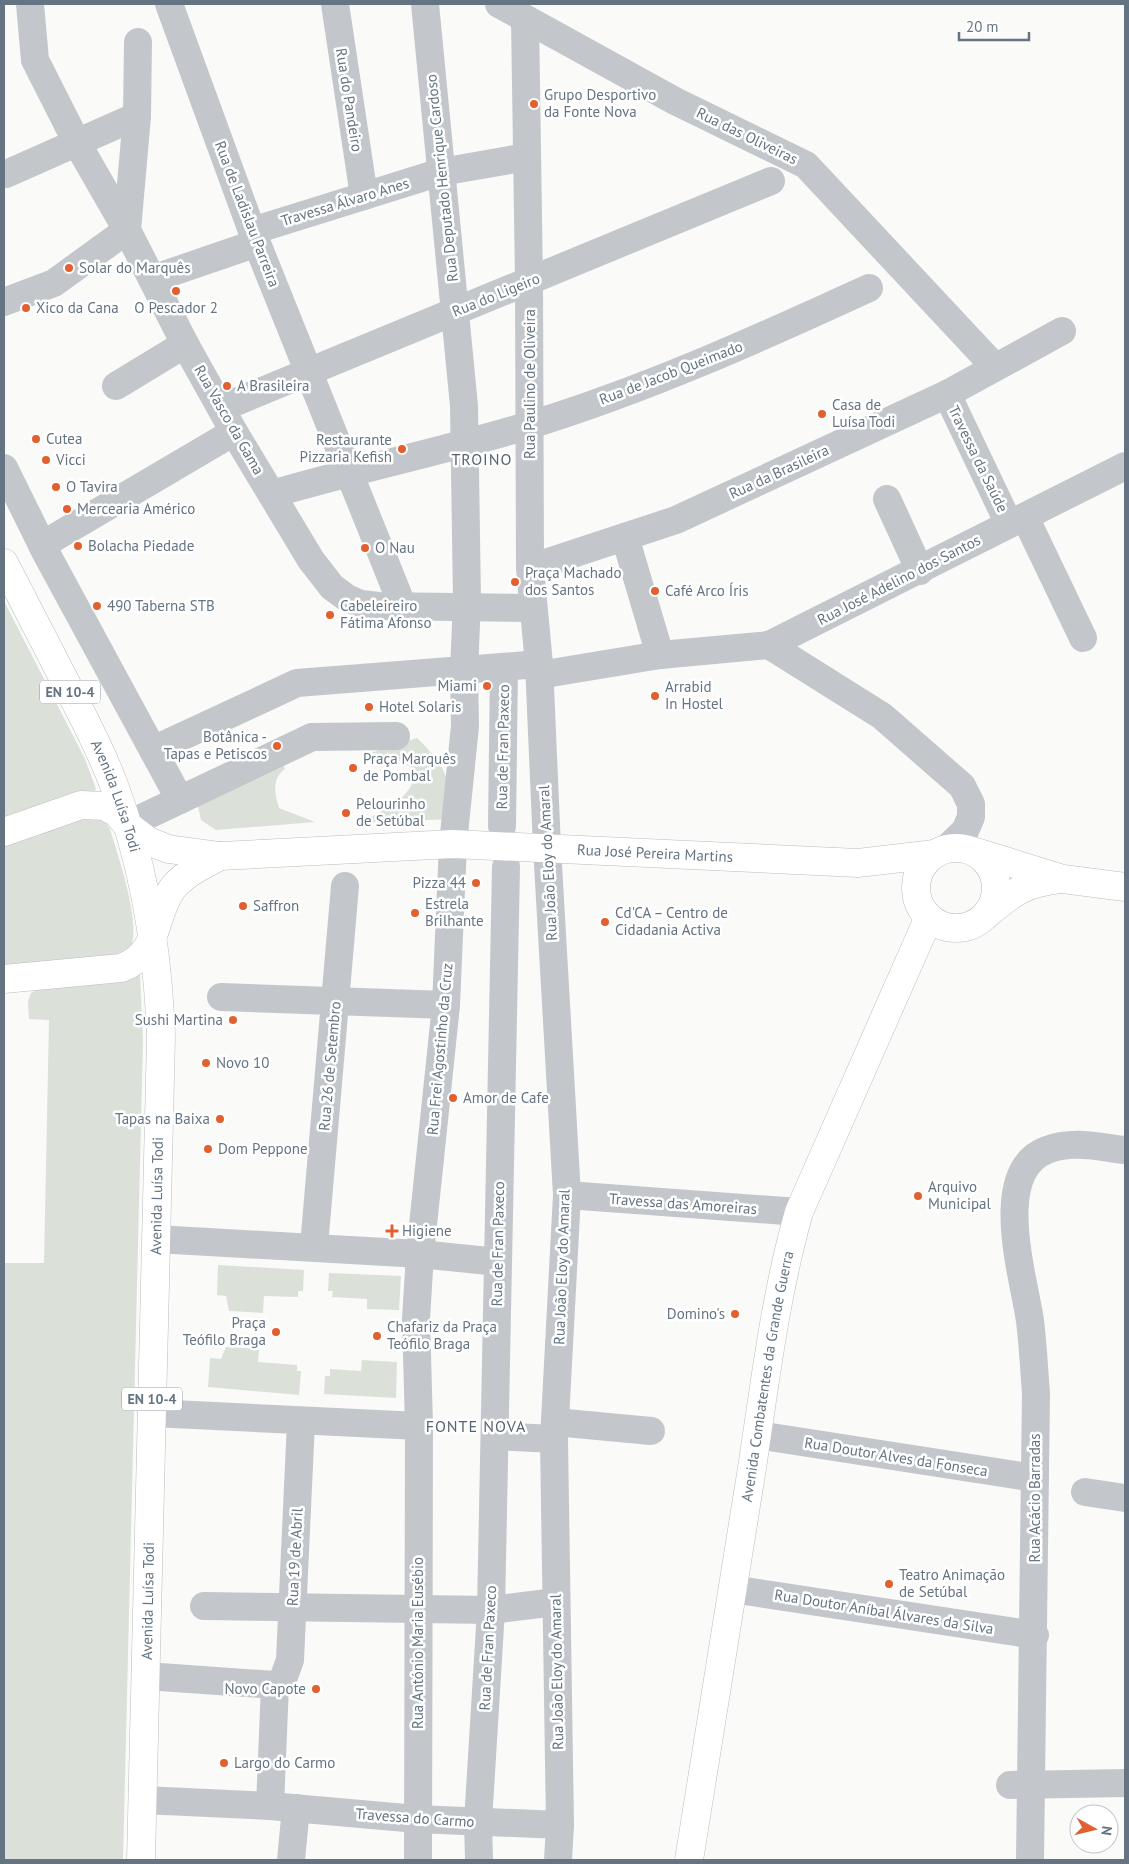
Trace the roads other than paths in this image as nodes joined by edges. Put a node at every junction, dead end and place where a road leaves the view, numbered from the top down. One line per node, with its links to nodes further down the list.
1 (30, 4): 9 (street, Rua Vasco da Gama)
2 (169, 4): 16 (street, Rua de Ladislau Parreira)
3 (335, 4): 14 (street, Rua do Pandeiro)
4 (425, 4): 11 (street, Rua Deputado Henrique Cardoso)
5 (499, 4): 6 (street, Rua das Oliveiras)
6 (525, 19): 10 (street, Rua Paulino de Oliveira); 24 (street, Rua das Oliveiras)
7 (138, 42): 8 (street)
8 (137, 116): 9 (street); 15 (street)
9 (76, 143): 12 (street); 15 (street, Rua Vasco da Gama)
10 (527, 157): 11 (street, Travessa Álvaro Anes); 18 (street, Rua Paulino de Oliveira)
11 (441, 172): 14 (street, Travessa Álvaro Anes); 21 (street, Rua Deputado Henrique Cardoso)
12 (6, 174)
13 (771, 181): 18 (street, Rua do Ligeiro)
14 (364, 196): 16 (street, Travessa Álvaro Anes)
15 (127, 230): 17 (street, Rua Vasco da Gama); 20 (street)
16 (254, 237): 17 (street, Travessa Álvaro Anes); 25 (street, Rua de Ladislau Parreira)
17 (152, 279): 23 (street, Rua Vasco da Gama)
18 (529, 281): 21 (street, Rua do Ligeiro); 29 (street, Rua Paulino de Oliveira)
19 (869, 288): 29 (street, Rua de Jacob Queimado)
20 (4, 302)
21 (456, 312): 25 (street, Rua do Ligeiro); 31 (street, Rua Deputado Henrique Cardoso)
22 (1062, 331): 24 (street, Rua da Brasileira)
23 (185, 344): 26 (street); 28 (street, Rua Vasco da Gama)
24 (994, 366): 27 (street, Rua da Brasileira)
25 (309, 371): 28 (street, Rua do Ligeiro); 34 (street, Rua de Ladislau Parreira)
26 (116, 386)
27 (947, 394): 37 (street, Travessa da Saúde); 38 (street, Rua da Brasileira)
28 (221, 408): 30 (street, Rua Vasco da Gama)
29 (530, 425): 31 (street, Rua de Jacob Queimado); 41 (street, Rua Paulino de Oliveira)
30 (234, 432): 35 (street, Rua Vasco da Gama); 39 (street)
31 (466, 442): 34 (street); 44 (street)
32 (1125, 466): 37 (street, Rua José Adelino dos Santos)
33 (4, 468): 39 (street)
34 (349, 472): 35 (street); 43 (street)
35 (272, 494): 43 (street, Rua Vasco da Gama)
36 (887, 499): 42 (street)
37 (1017, 520): 42 (street, Rua José Adelino dos Santos); 46 (street, Travessa da Saúde)
38 (625, 537): 41 (street); 48 (street)
39 (42, 545): 53 (street)
40 (4, 563): 55 (main road, Avenida Luísa Todi / EN 10-4)
41 (530, 568): 45 (street)
42 (920, 571): 47 (street, Rua José Adelino dos Santos)
43 (403, 607): 44 (street)
44 (467, 608): 45 (street); 51 (street)
45 (533, 608): 50 (street)
46 (1083, 638)
47 (769, 645): 48 (street, Rua José Adelino dos Santos); 60 (street)
48 (660, 655): 50 (street)
49 (504, 668): 50 (street); 51 (street); 56 (street, Rua de Fran Paxeco)
50 (539, 670): 59 (street, Rua João Eloy do Amaral)
51 (464, 671): 53 (street); 58 (street)
52 (396, 736): 54 (street)
53 (153, 750): 54 (street)
54 (180, 800): 55 (street)
55 (127, 825): 57 (main road); 61 (main road); 69 (main road, Avenida Luísa Todi / EN 10-4)
56 (502, 826)
57 (4, 832)
58 (453, 844): 59 (main road, Rua José Pereira Martins); 61 (main road); 73 (street, Rua Frei Agostinho da Cruz)
59 (547, 847): 62 (main road, Rua José Pereira Martins); 75 (street, Rua João Eloy do Amaral)
60 (951, 851): 62 (main road, Rua José Pereira Martins); 64 (main road); 67 (main road); 68 (main road)
61 (220, 856): 69 (main road)
62 (858, 863): 67 (main road, Rua José Pereira Martins)
63 (506, 867): 80 (street, Rua de Fran Paxeco)
64 (1063, 879): 66 (main road); 68 (main road)
65 (345, 886): 72 (street, Rua 26 de Setembro)
66 (1125, 887)
67 (925, 913): 68 (main road); 76 (main road, Avenida Combatentes da Grande Guerra)
68 (983, 918)
69 (154, 937): 70 (main road); 77 (main road, Avenida Luísa Todi / EN 10-4)
70 (4, 979)
71 (221, 997): 72 (street)
72 (336, 1002): 73 (street); 78 (street, Rua 26 de Setembro)
73 (446, 1005): 79 (street, Rua Frei Agostinho da Cruz)
74 (1125, 1150): 88 (street, Rua Acácio Barradas)
75 (567, 1195): 76 (street, Travessa das Amoreiras); 84 (street, Rua João Eloy do Amaral)
76 (799, 1212): 86 (main road, Avenida Combatentes da Grande Guerra)
77 (156, 1239): 78 (street); 81 (main road, Avenida Luísa Todi / EN 10-4)
78 (314, 1246): 79 (street)
79 (420, 1254): 80 (street); 83 (street)
80 (498, 1262): 87 (street, Rua de Fran Paxeco)
81 (152, 1413): 82 (street); 98 (main road, Avenida Luísa Todi / EN 10-4)
82 (301, 1422): 83 (street); 94 (street, Rua 19 de Abril)
83 (419, 1426): 95 (street, Rua António Maria Eusébio)
84 (554, 1431): 85 (street); 87 (street); 92 (street, Rua João Eloy do Amaral)
85 (651, 1431)
86 (757, 1435): 88 (street, Rua Doutor Alves da Fonseca); 91 (main road, Avenida Combatentes da Grande Guerra)
87 (495, 1436): 96 (street, Rua de Fran Paxeco)
88 (1035, 1478): 97 (street, Rua Acácio Barradas)
89 (1085, 1492): 90 (street)
90 (1125, 1498)
91 (732, 1589): 97 (street, Rua Doutor Aníbal Álvares da Silva); 114 (main road, Avenida Combatentes da Grande Guerra)
92 (556, 1602): 96 (street); 107 (street, Rua João Eloy do Amaral)
93 (204, 1606): 94 (street)
94 (293, 1607): 95 (street); 99 (street, Rua 19 de Abril)
95 (418, 1610): 96 (street); 105 (street, Rua António Maria Eusébio)
96 (492, 1610): 106 (street, Rua de Fran Paxeco)
97 (1035, 1635): 101 (street, Rua Acácio Barradas)
98 (146, 1676): 99 (street); 102 (main road, Avenida Luísa Todi / EN 10-4)
99 (275, 1685): 103 (street)
100 (1125, 1783): 101 (street)
101 (1021, 1785): 108 (street, Rua Acácio Barradas)
102 (143, 1800): 103 (street); 109 (main road, Avenida Luísa Todi / EN 10-4)
103 (270, 1806): 104 (street, Travessa do Carmo)
104 (296, 1808): 105 (street, Travessa do Carmo); 110 (street)
105 (417, 1820): 106 (street, Travessa do Carmo); 111 (street, Rua António Maria Eusébio)
106 (478, 1822): 107 (street, Travessa do Carmo); 112 (street, Rua de Fran Paxeco)
107 (560, 1825): 113 (street, Rua João Eloy do Amaral)
108 (1026, 1858)
109 (141, 1860)
110 (291, 1860)
111 (418, 1860)
112 (479, 1860)
113 (558, 1860)
114 (690, 1860)

